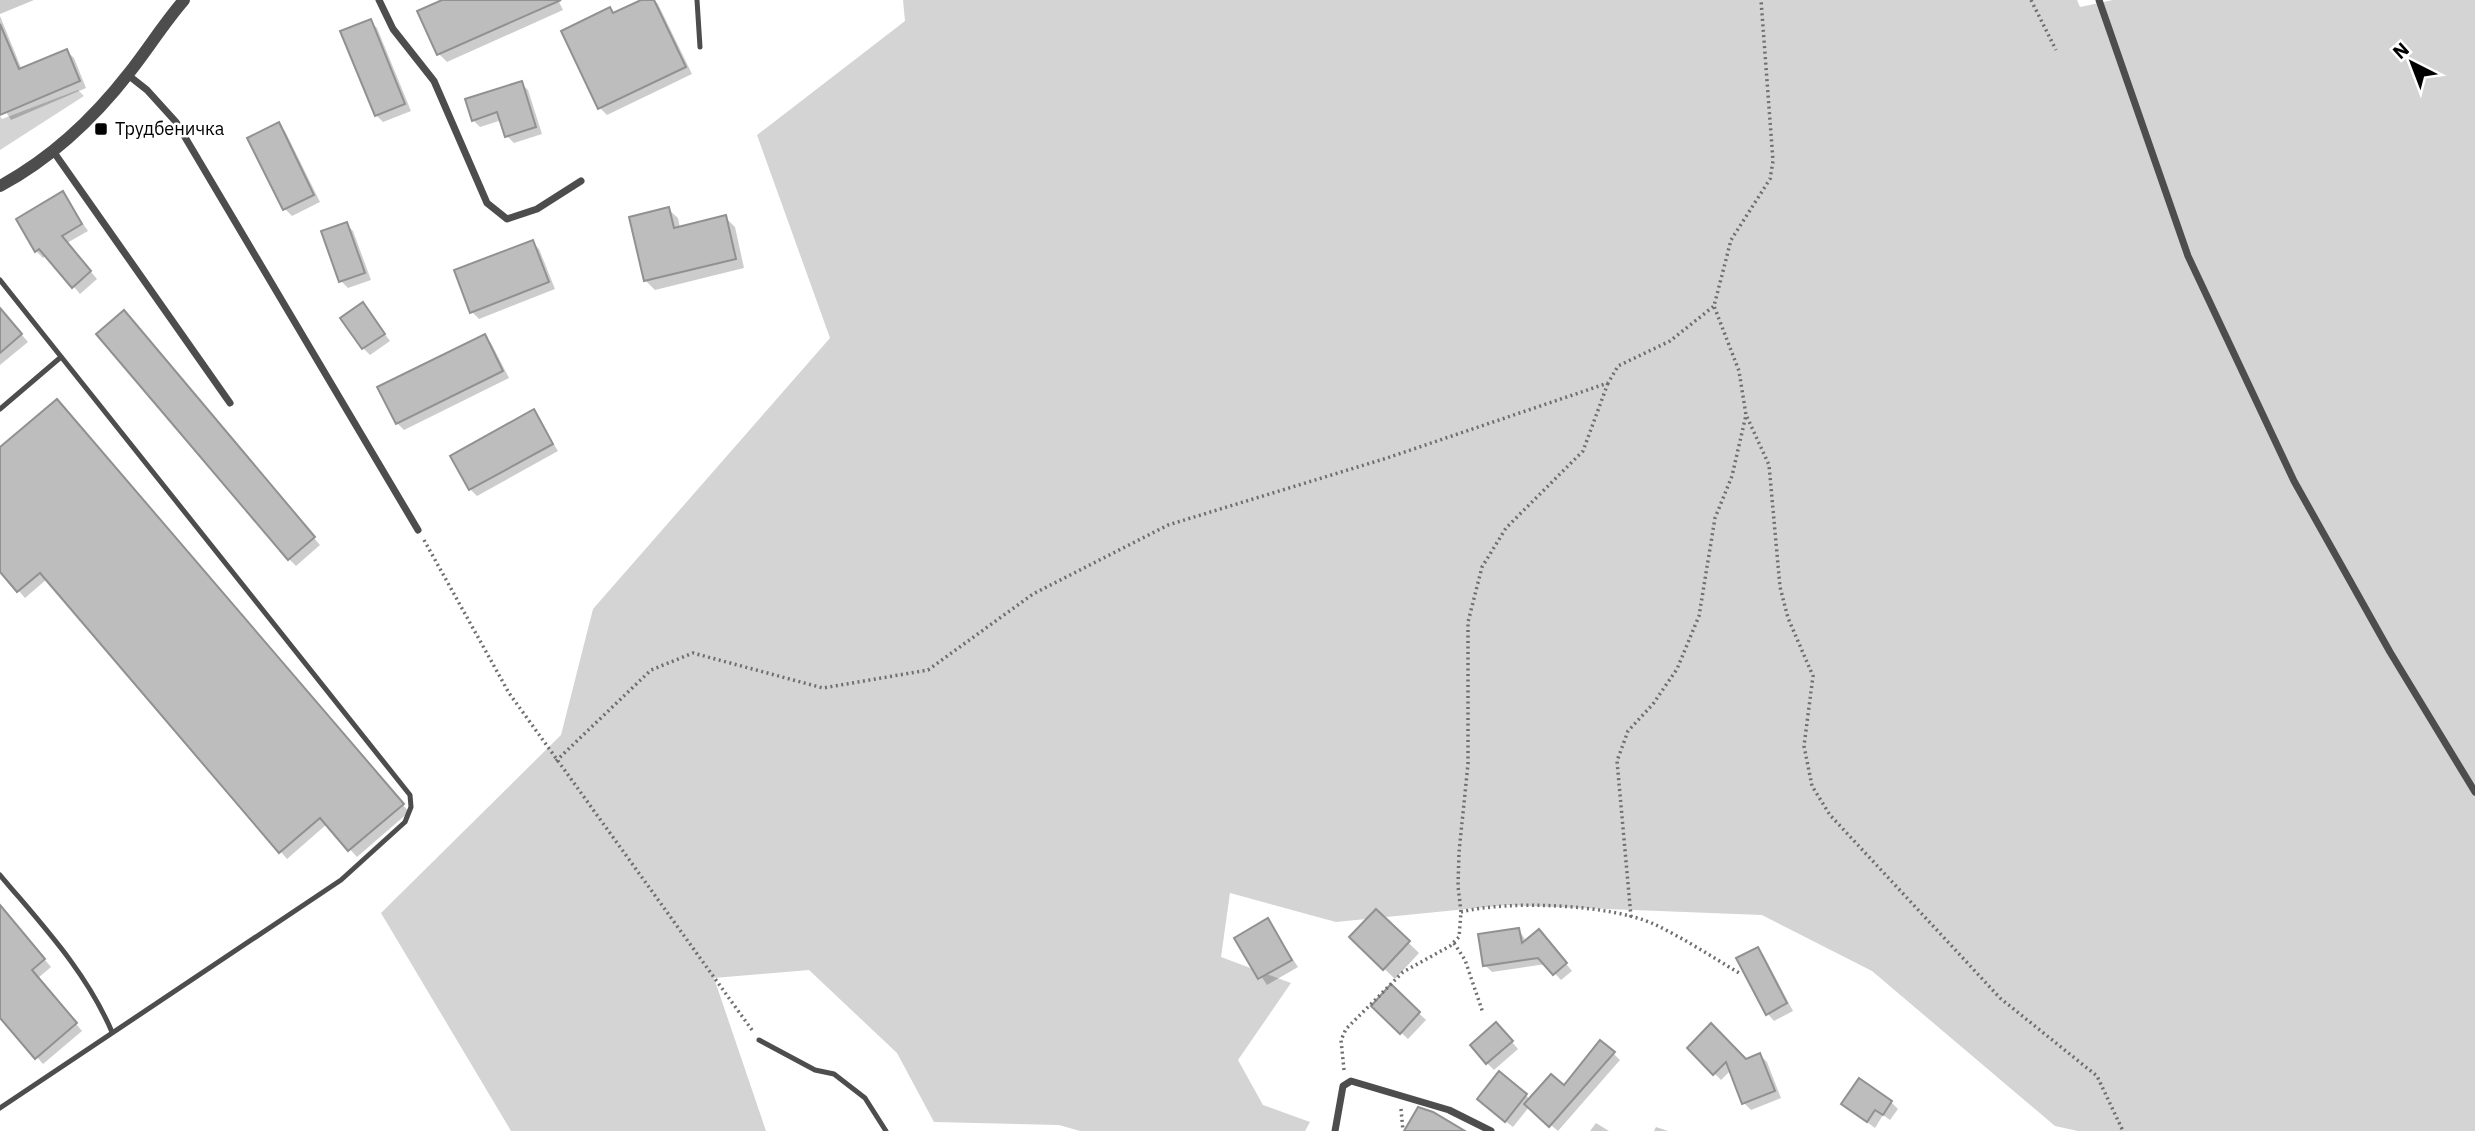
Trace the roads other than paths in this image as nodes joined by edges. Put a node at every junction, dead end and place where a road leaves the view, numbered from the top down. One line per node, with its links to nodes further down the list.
1 (184, 0): 6 (street)
2 (379, 0): 8 (street)
3 (697, 0): 5 (lane)
4 (2099, 0): 15 (street)
5 (700, 47)
6 (128, 75): 7 (street); 14 (street)
7 (53, 152): 9 (street); 12 (street)
8 (581, 181)
9 (0, 186)
10 (0, 280): 11 (lane)
11 (61, 357): 13 (lane); 17 (lane)
12 (230, 403)
13 (0, 409)
14 (418, 530)
15 (2475, 792)
16 (0, 875): 17 (lane)
17 (112, 1032): 19 (lane)
18 (760, 1040): 20 (lane)
19 (0, 1108)
20 (886, 1131)
21 (1335, 1131): 22 (street)
22 (1491, 1131)

